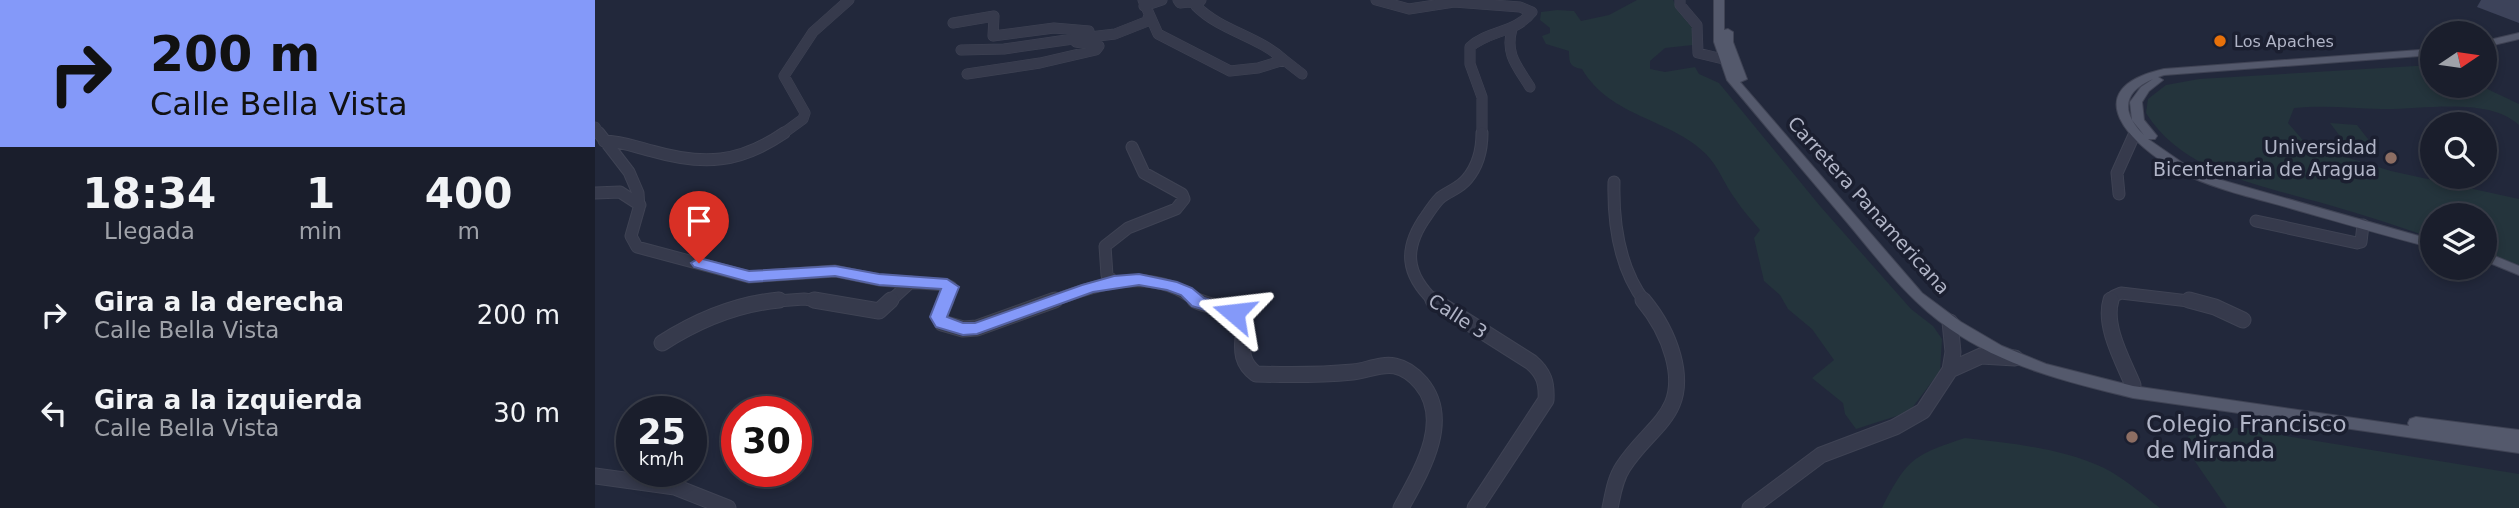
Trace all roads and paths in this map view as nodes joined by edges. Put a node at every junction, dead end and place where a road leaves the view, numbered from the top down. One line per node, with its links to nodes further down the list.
1 (849, 0): 30 (street)
2 (1163, 0): 9 (street)
3 (1178, 0): 8 (street)
4 (1376, 0): 14 (street)
5 (1680, 0): 23 (street)
6 (1719, 0): 23 (main road, Carretera Panamericana)
7 (1727, 0): 51 (main road, Carretera Panamericana)
8 (1200, 1): 24 (street)
9 (1143, 3): 10 (street)
10 (1149, 18): 13 (street); 16 (street); 24 (street)
11 (1057, 20): 13 (street)
12 (953, 23): 13 (street)
13 (992, 29)
14 (1512, 29): 27 (street); 57 (street, Calle 3)
15 (2519, 36): 17 (main road)
16 (1073, 39): 20 (street); 25 (street)
17 (2497, 41)
18 (2519, 43): 19 (main road)
19 (2497, 48)
20 (961, 50)
21 (2420, 55): 29 (main road)
22 (2420, 55): 38 (main road)
23 (1723, 59): 47 (main road, Carretera Panamericana)
24 (1284, 60): 26 (street)
25 (967, 74)
26 (1302, 74)
27 (1530, 88)
28 (595, 127): 30 (street)
29 (2135, 133): 34 (street); 37 (main road)
30 (604, 141): 35 (street)
31 (1132, 147): 45 (street)
32 (1614, 182): 58 (street)
33 (595, 193): 35 (street)
34 (2119, 194)
35 (639, 205): 44 (street)
36 (2256, 221): 37 (street)
37 (2363, 225): 39 (main road)
38 (2420, 233)
39 (2420, 240)
40 (2497, 261): 42 (main road)
41 (2497, 267): 43 (main road)
42 (2519, 271)
43 (2519, 277)
44 (911, 282): 45 (street); 48 (street)
45 (1114, 282): 56 (street)
46 (2243, 320): 51 (street)
47 (1950, 322): 49 (main road, Carretera Panamericana); 50 (street)
48 (662, 343)
49 (2016, 359): 50 (street); 53 (main road, Carretera Panamericana)
50 (1950, 370): 59 (street)
51 (2133, 385): 52 (main road, Carretera Panamericana)
52 (2519, 436)
53 (2519, 447)
54 (595, 476): 55 (street)
55 (728, 508)
56 (1401, 508)
57 (1475, 508)
58 (1610, 508)
59 (1750, 508)

